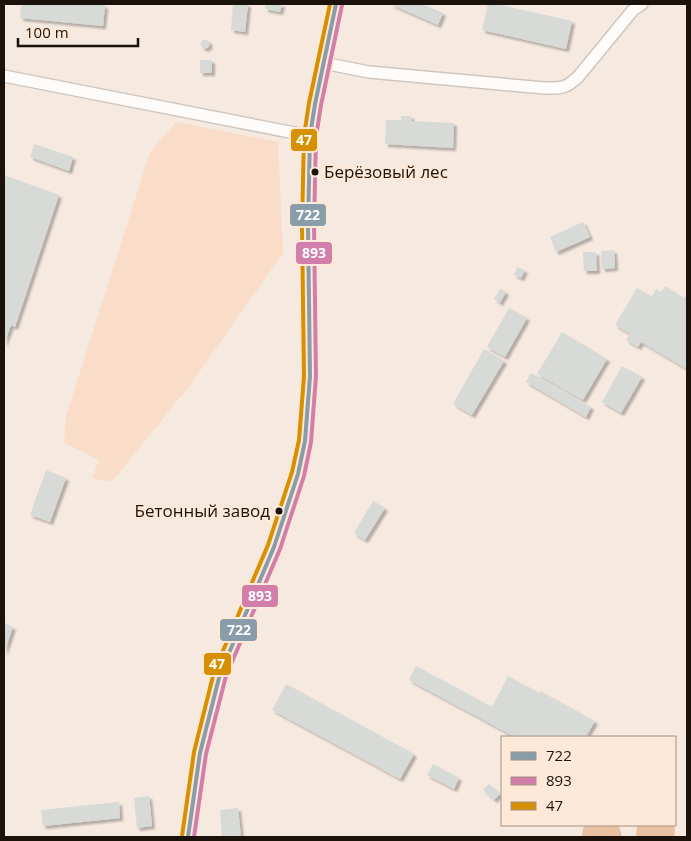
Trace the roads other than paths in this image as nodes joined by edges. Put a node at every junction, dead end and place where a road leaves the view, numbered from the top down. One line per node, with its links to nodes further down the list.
1 (336, 4): 3 (main road)
2 (642, 4): 3 (street)
3 (323, 63): 5 (main road)
4 (4, 76): 5 (street)
5 (310, 136): 6 (main road)
6 (188, 837)

